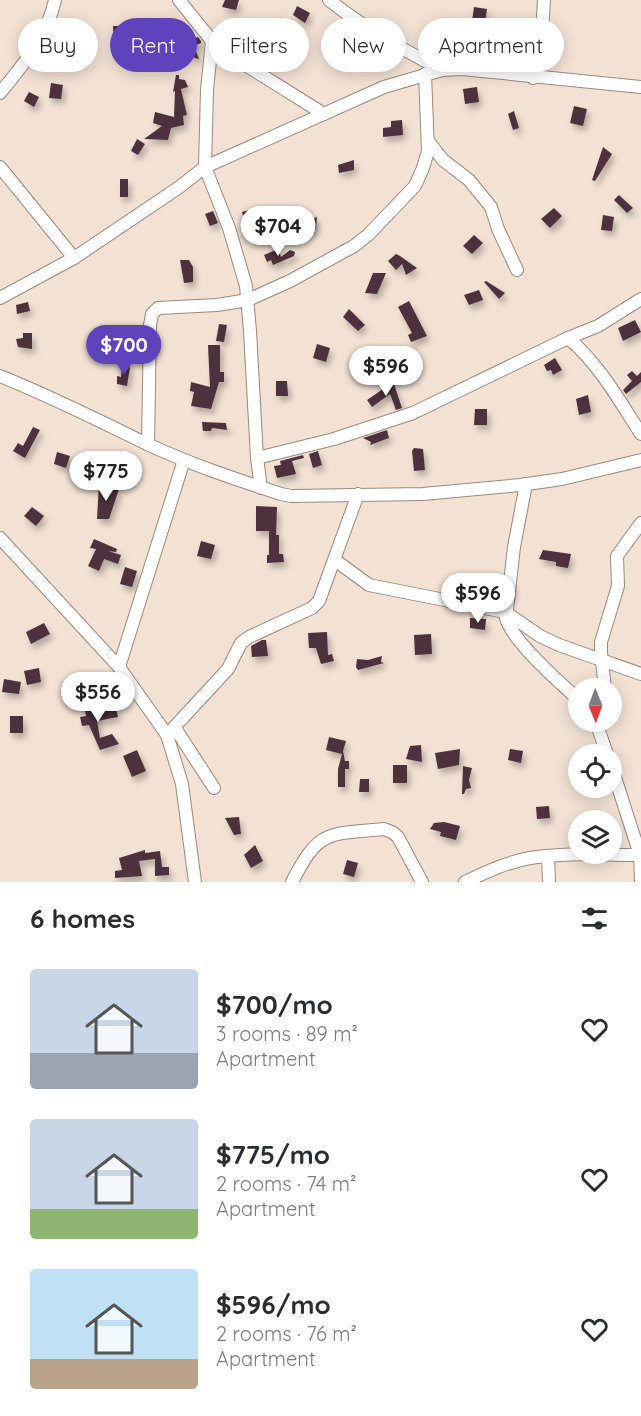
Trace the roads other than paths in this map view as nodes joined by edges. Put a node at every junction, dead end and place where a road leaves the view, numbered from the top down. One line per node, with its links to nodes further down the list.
1 (55, 0): 14 (street)
2 (179, 0): 5 (street)
3 (329, 0): 6 (street)
4 (544, 0): 12 (street)
5 (209, 37)
6 (418, 57)
7 (209, 70): 18 (street)
8 (255, 72): 15 (street)
9 (434, 72): 11 (street)
10 (492, 72): 12 (street)
11 (425, 74): 15 (street); 16 (street)
12 (533, 78): 13 (street)
13 (641, 87)
14 (0, 93)
15 (324, 114): 18 (street)
16 (428, 141): 20 (street); 23 (street)
17 (0, 167): 19 (street)
18 (205, 167): 19 (street); 23 (street)
19 (74, 258): 21 (street)
20 (517, 270)
21 (0, 298)
22 (641, 299): 24 (street)
23 (248, 300): 27 (street); 28 (street)
24 (568, 338): 26 (street); 28 (street)
25 (0, 376): 27 (street)
26 (641, 434)
27 (148, 444): 29 (street)
28 (256, 458): 32 (street)
29 (184, 460): 32 (street); 39 (street)
30 (641, 460): 31 (street)
31 (526, 484): 33 (street); 37 (street)
32 (261, 488): 33 (street)
33 (358, 494): 36 (street)
34 (641, 523): 38 (street)
35 (0, 538): 39 (street)
36 (335, 560): 37 (street); 43 (street)
37 (505, 612): 38 (street); 42 (street)
38 (602, 660): 40 (street); 41 (street)
39 (118, 666): 43 (street)
40 (641, 674)
41 (604, 678)
42 (568, 689)
43 (171, 732): 44 (street); 49 (street)
44 (214, 788)
45 (622, 798): 46 (street)
46 (640, 855): 47 (street); 48 (street)
47 (548, 856): 52 (street); 53 (street)
48 (641, 881)
49 (195, 882)
50 (292, 882): 51 (street)
51 (422, 882)
52 (465, 882)
53 (549, 882)

